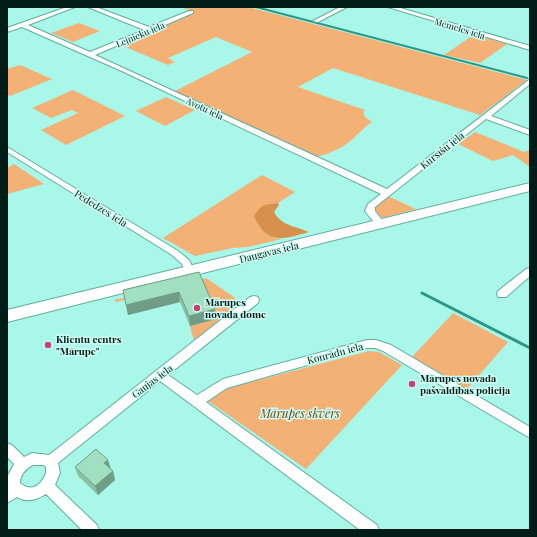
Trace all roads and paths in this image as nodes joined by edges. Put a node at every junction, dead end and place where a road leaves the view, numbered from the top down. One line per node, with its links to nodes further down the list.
1 (72, 7): 7 (street)
2 (91, 7): 9 (street)
3 (344, 7): 6 (street)
4 (391, 7): 10 (street, Mēmeles iela)
5 (191, 12): 9 (street, Lejnieku iela)
6 (316, 21)
7 (23, 25): 8 (street); 11 (street, Avotu iela)
8 (7, 30)
9 (150, 30): 11 (street, Lejnieku iela)
10 (530, 48)
11 (89, 55): 17 (street, Avotu iela)
12 (530, 81): 13 (street, Kursīšu iela)
13 (485, 116): 14 (street); 17 (street, Kursīšu iela)
14 (530, 133)
15 (7, 149): 20 (street, Pededzes iela)
16 (530, 187): 18 (main road, Daugavas iela)
17 (387, 193): 18 (street, Kursīšu iela)
18 (380, 224): 20 (main road, Daugavas iela)
19 (530, 271): 21 (street)
20 (190, 272): 23 (main road, Daugavas iela)
21 (502, 294)
22 (254, 300): 24 (street, Gaujas iela)
23 (7, 316)
24 (159, 374): 25 (street); 28 (street, Gaujas iela)
25 (197, 402): 26 (street, Konrādu iela); 33 (street)
26 (530, 432)
27 (7, 449): 29 (street)
28 (50, 462): 29 (street); 30 (street)
29 (23, 464): 31 (street)
30 (47, 486): 31 (street); 32 (street)
31 (12, 493)
32 (92, 530)
33 (372, 530)

